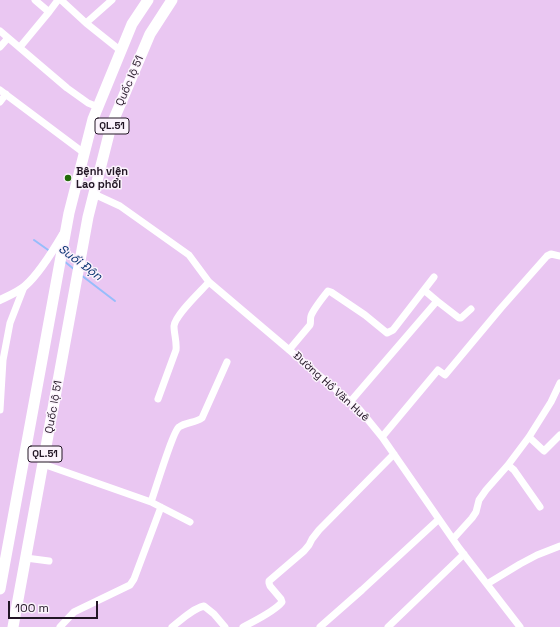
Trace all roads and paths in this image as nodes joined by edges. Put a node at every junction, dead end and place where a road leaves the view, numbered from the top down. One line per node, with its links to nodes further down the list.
1 (35, 0): 7 (street)
2 (60, 0): 7 (street); 9 (street)
3 (112, 0): 9 (street)
4 (148, 0): 14 (highway, Quốc lộ 51 / QL.51)
5 (172, 0): 8 (highway, Quốc lộ 51 / QL.51)
6 (178, 0): 8 (street)
7 (49, 12): 12 (street)
8 (158, 21): 19 (highway, Quốc lộ 51 / QL.51)
9 (86, 24): 14 (street)
10 (0, 31): 11 (street)
11 (8, 38): 12 (street); 13 (street)
12 (20, 47): 17 (street)
13 (0, 48)
14 (121, 51): 17 (highway, Quốc lộ 51 / QL.51)
15 (3, 92): 16 (street); 18 (street)
16 (0, 102)
17 (98, 107): 18 (highway, Quốc lộ 51 / QL.51)
18 (84, 152): 20 (highway, Quốc lộ 51 / QL.51)
19 (94, 194): 23 (street, Đường Hồ Văn Huê); 39 (highway, Quốc lộ 51 / QL.51)
20 (58, 251): 24 (street); 51 (highway, Quốc lộ 51 / QL.51)
21 (560, 256): 36 (street)
22 (434, 277): 25 (street)
23 (209, 282): 29 (street, Đường Hồ Văn Huê); 32 (street)
24 (24, 287): 26 (street); 34 (street)
25 (424, 290): 27 (street); 29 (street)
26 (0, 300)
27 (437, 302): 28 (street); 33 (street)
28 (471, 309)
29 (289, 350): 33 (street, Đường Hồ Văn Huê)
30 (227, 362): 41 (street)
31 (560, 383): 37 (street)
32 (158, 399)
33 (350, 402): 36 (street, Đường Hồ Văn Huê)
34 (0, 410)
35 (560, 435): 37 (street)
36 (382, 437): 38 (street, Đường Hồ Văn Huê)
37 (529, 437): 40 (street)
38 (394, 454): 44 (street, Đường Hồ Văn Huê); 57 (street)
39 (43, 464): 41 (street); 49 (highway, Quốc lộ 51 / QL.51)
40 (508, 465): 43 (street); 46 (street)
41 (151, 502): 42 (street)
42 (161, 507): 45 (street); 54 (street)
43 (540, 507)
44 (439, 519): 46 (street, Đường Hồ Văn Huê); 58 (street)
45 (190, 522)
46 (453, 539): 48 (street, Đường Hồ Văn Huê)
47 (560, 546): 52 (street)
48 (464, 554): 52 (street, Đường Hồ Văn Huê); 59 (street)
49 (26, 558): 50 (street); 53 (highway, Quốc lộ 51 / QL.51)
50 (49, 561)
51 (0, 583)
52 (487, 584): 60 (street, Đường Hồ Văn Huê)
53 (13, 627)
54 (60, 627)
55 (172, 627): 56 (street)
56 (225, 627)
57 (243, 627)
58 (320, 627)
59 (388, 627)
60 (520, 627)

